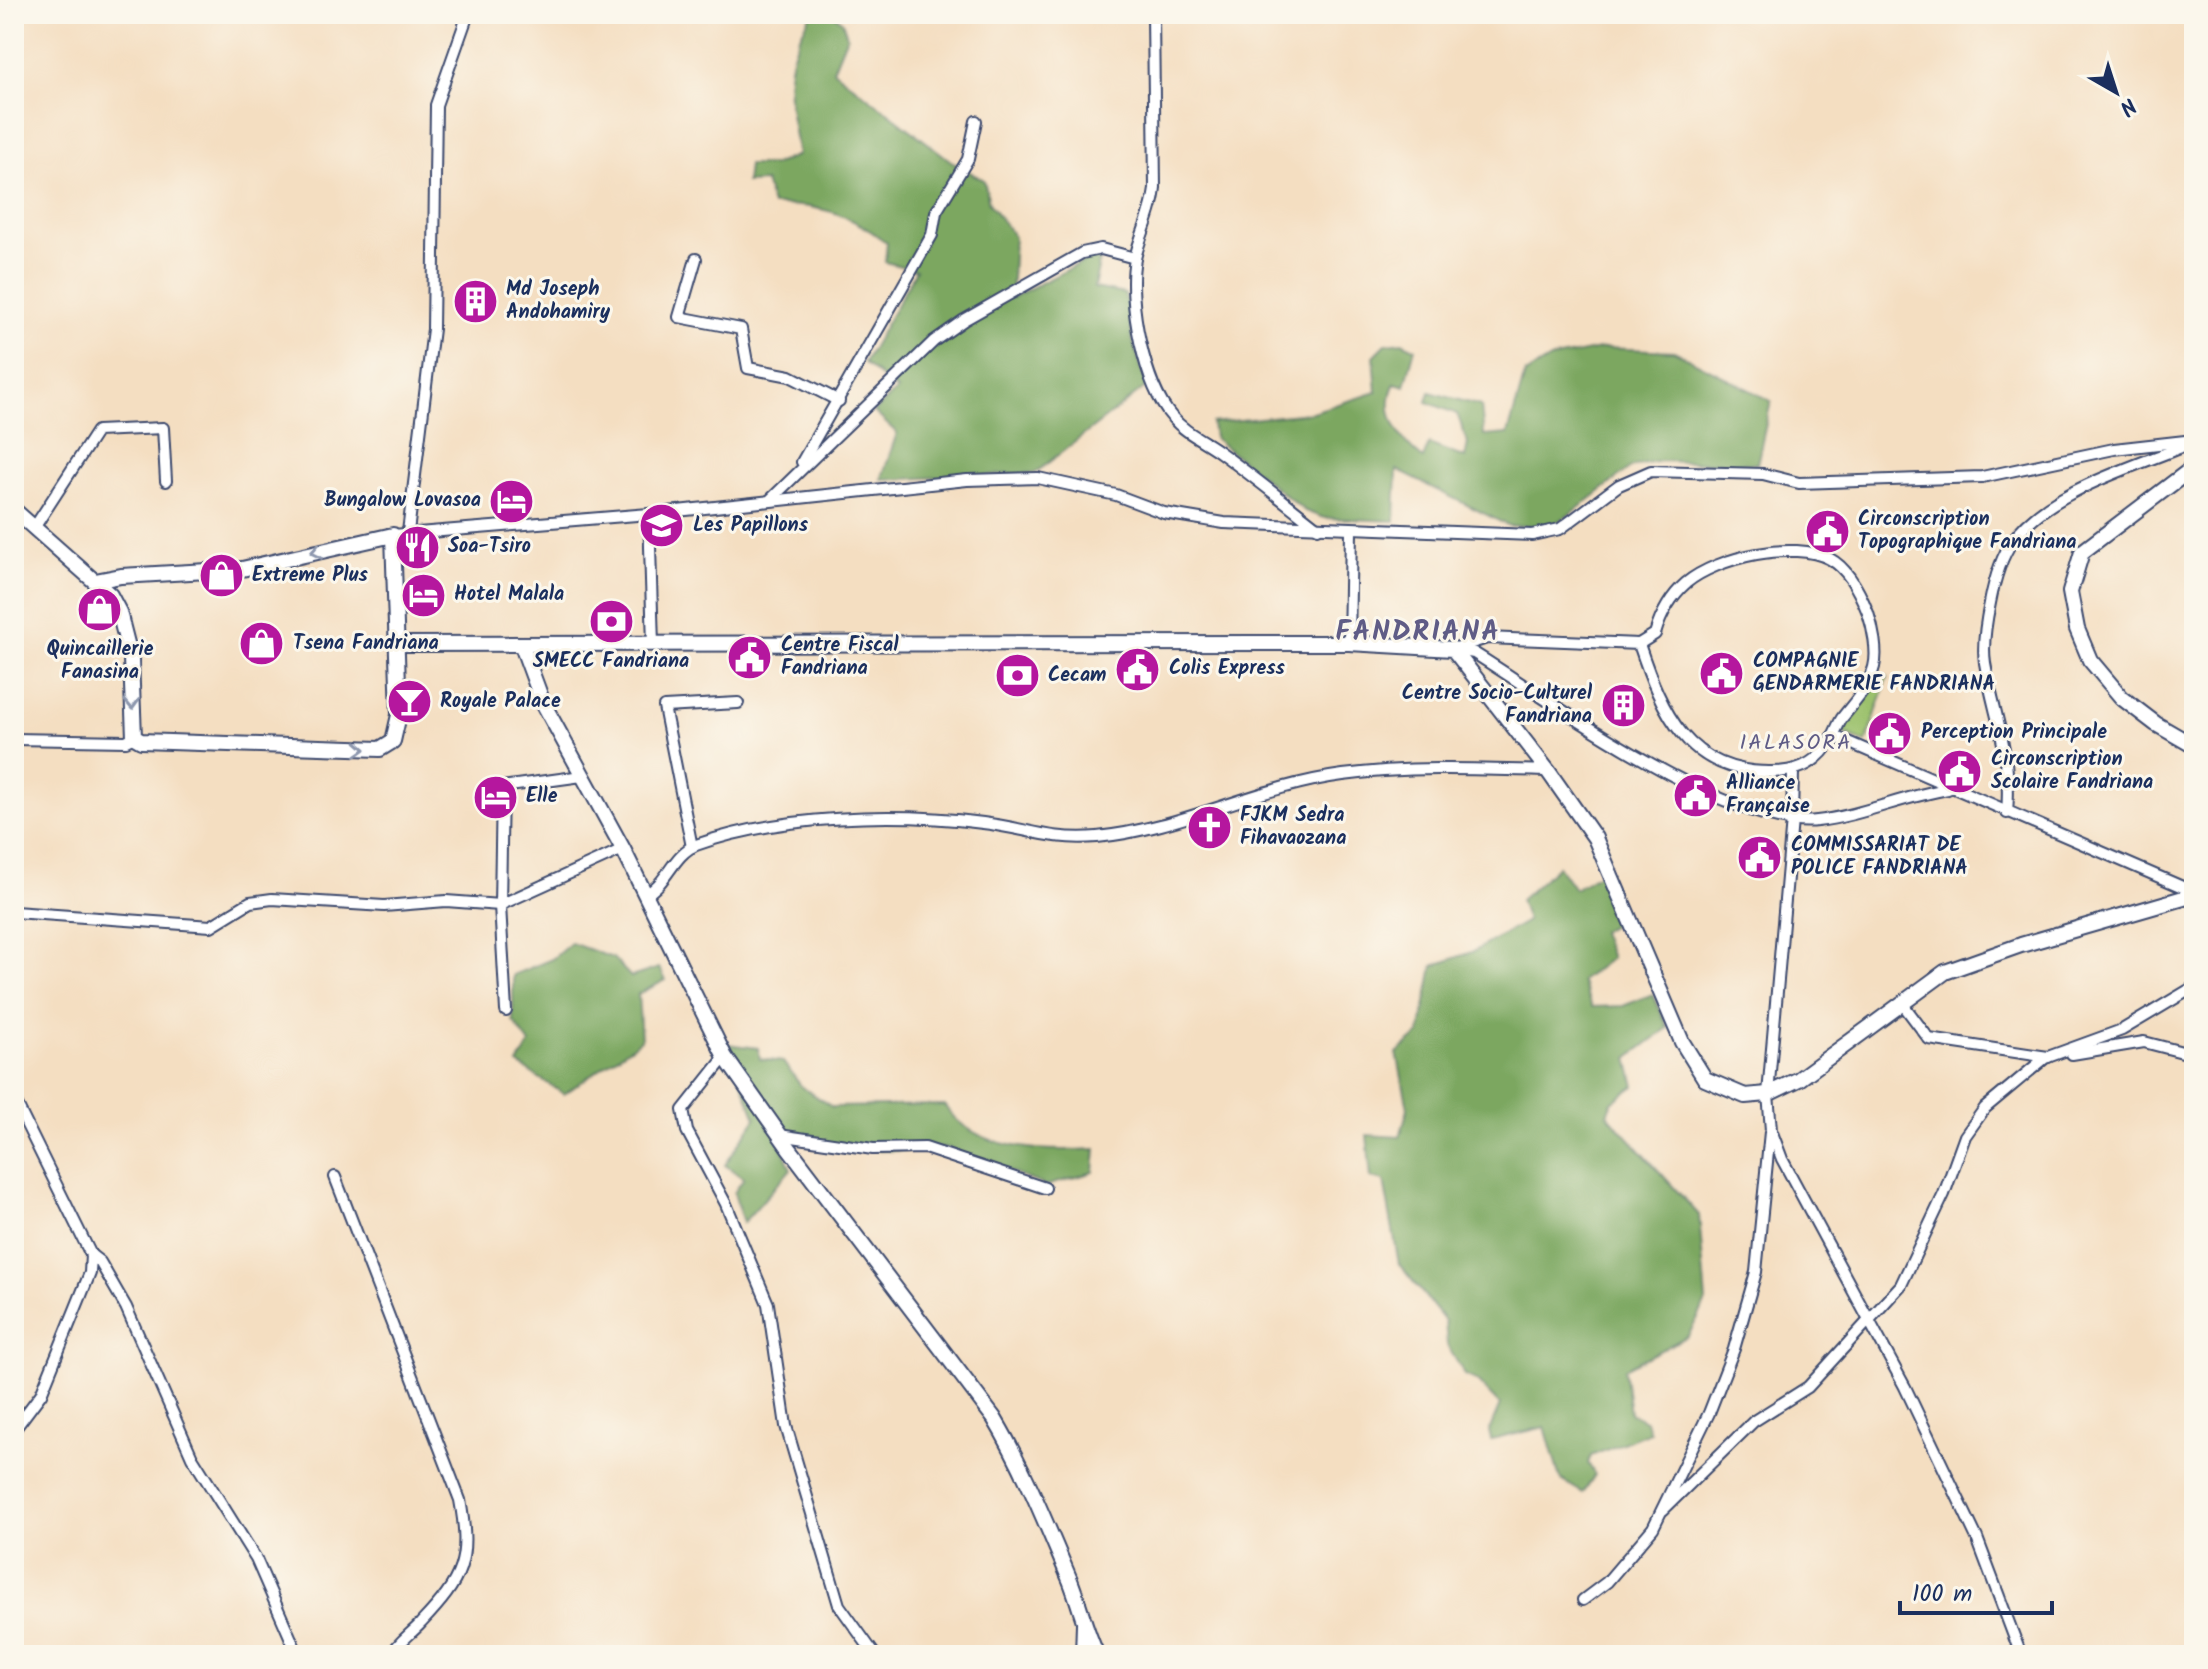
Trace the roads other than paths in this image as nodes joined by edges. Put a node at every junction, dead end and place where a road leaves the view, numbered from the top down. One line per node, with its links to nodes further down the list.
1 (468, 14): 17 (street)
2 (1153, 14): 4 (street)
3 (976, 121): 6 (street)
4 (1135, 258): 9 (street); 15 (street)
5 (696, 259): 6 (street)
6 (839, 401): 9 (street)
7 (2194, 441): 16 (street); 35 (street)
8 (2194, 467): 30 (main road)
9 (796, 471): 11 (street)
10 (166, 481): 14 (street)
11 (771, 499): 13 (street); 15 (street)
12 (14, 510): 14 (main road)
13 (649, 514): 17 (street); 23 (street)
14 (34, 528): 19 (main road)
15 (1319, 529): 16 (street)
16 (1351, 531): 20 (street)
17 (408, 532): 18 (street)
18 (393, 535): 19 (main road, one-way to 19); 21 (main road)
19 (95, 581): 28 (main road, one-way to 28)
20 (1349, 643): 23 (main road); 25 (main road)
21 (398, 644): 24 (main road); 28 (main road, one-way to 21)
22 (1639, 644): 25 (street); 27 (street); 32 (street)
23 (653, 645): 24 (main road)
24 (522, 646): 33 (main road)
25 (1453, 649): 31 (main road); 36 (street)
26 (738, 703): 37 (street)
27 (1834, 736): 32 (street); 34 (street)
28 (134, 737): 29 (street)
29 (14, 739)
30 (2194, 746)
31 (1548, 771): 37 (street); 49 (main road)
32 (1793, 772): 36 (street)
33 (582, 776): 38 (main road); 41 (street)
34 (1948, 789): 35 (street); 36 (street)
35 (2007, 813): 39 (street)
36 (1792, 820): 49 (street)
37 (692, 847): 40 (street)
38 (623, 849): 40 (main road); 41 (street)
39 (2194, 893): 44 (main road)
40 (645, 895): 47 (main road)
41 (500, 905): 42 (street); 45 (street)
42 (14, 912)
43 (2194, 987): 48 (street)
44 (1902, 1003): 48 (street); 49 (main road)
45 (506, 1011)
46 (2194, 1055): 48 (street)
47 (725, 1057): 52 (main road); 63 (street)
48 (2045, 1058): 56 (street)
49 (1768, 1094): 51 (street)
50 (14, 1099): 55 (street)
51 (1771, 1130): 56 (street); 58 (street)
52 (779, 1135): 54 (street); 60 (main road)
53 (335, 1177): 62 (street)
54 (1045, 1188)
55 (91, 1255): 57 (street); 61 (street)
56 (1870, 1322): 58 (street); 66 (street)
57 (14, 1430)
58 (1663, 1510): 59 (street)
59 (1583, 1600)
60 (1082, 1624): 64 (street); 65 (main road)
61 (298, 1655)
62 (391, 1655)
63 (875, 1655)
64 (1081, 1655)
65 (1097, 1655)
66 (2021, 1655)

